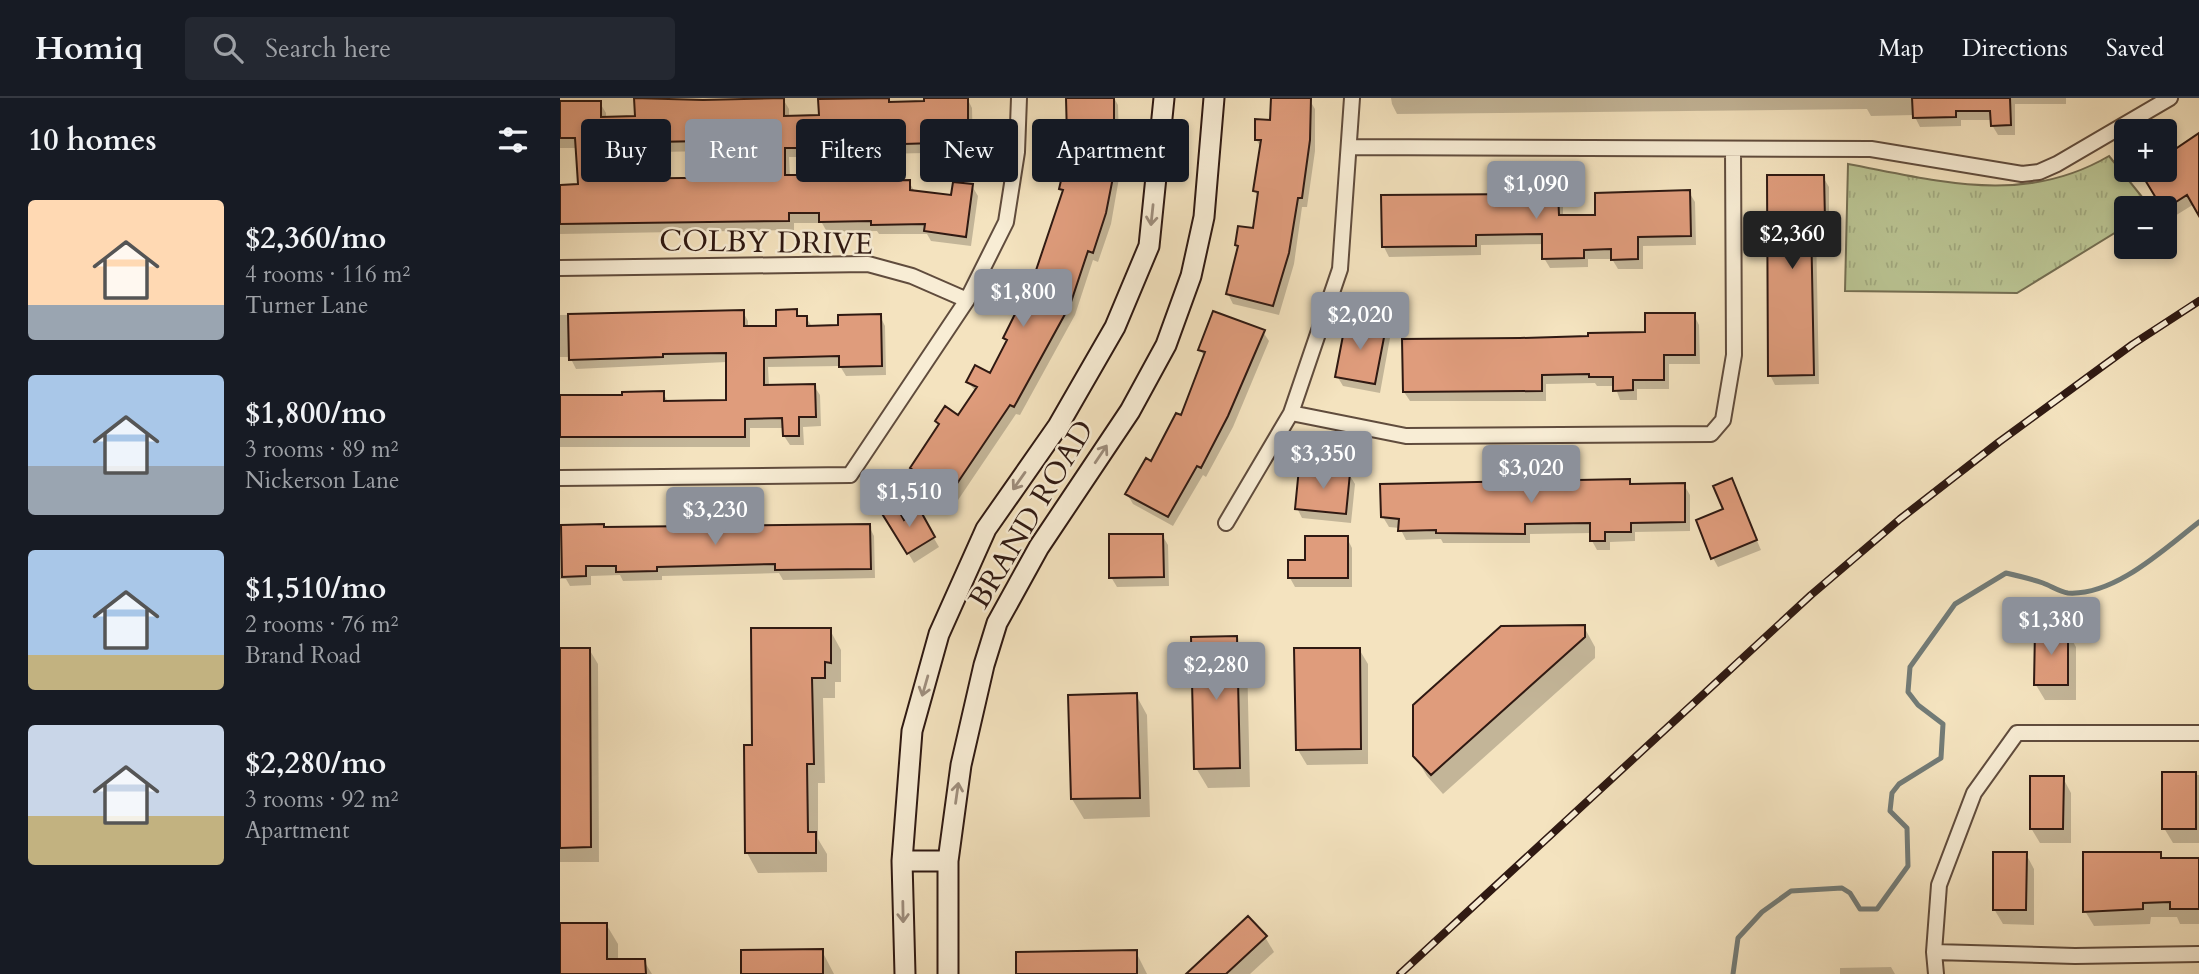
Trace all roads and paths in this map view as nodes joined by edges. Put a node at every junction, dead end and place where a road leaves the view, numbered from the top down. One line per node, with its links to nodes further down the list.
1 (1019, 98): 9 (street)
2 (1164, 98): 14 (main road, BRAND ROAD, one-way to 14)
3 (1214, 98): 15 (main road, BRAND ROAD, one-way to 3)
4 (1352, 98): 6 (street)
5 (2169, 98): 7 (street)
6 (1350, 147): 7 (street); 10 (street)
7 (1732, 149): 10 (street)
8 (560, 268): 9 (street, COLBY DRIVE)
9 (967, 300): 11 (street)
10 (1291, 413): 12 (street)
11 (560, 478)
12 (1226, 523)
13 (2199, 733): 16 (street)
14 (902, 861): 15 (main road); 18 (main road, BRAND ROAD, one-way to 18)
15 (948, 861): 19 (main road, BRAND ROAD)
16 (1934, 952): 17 (street); 20 (street)
17 (2199, 954)
18 (905, 974)
19 (948, 974)
20 (1936, 974)

